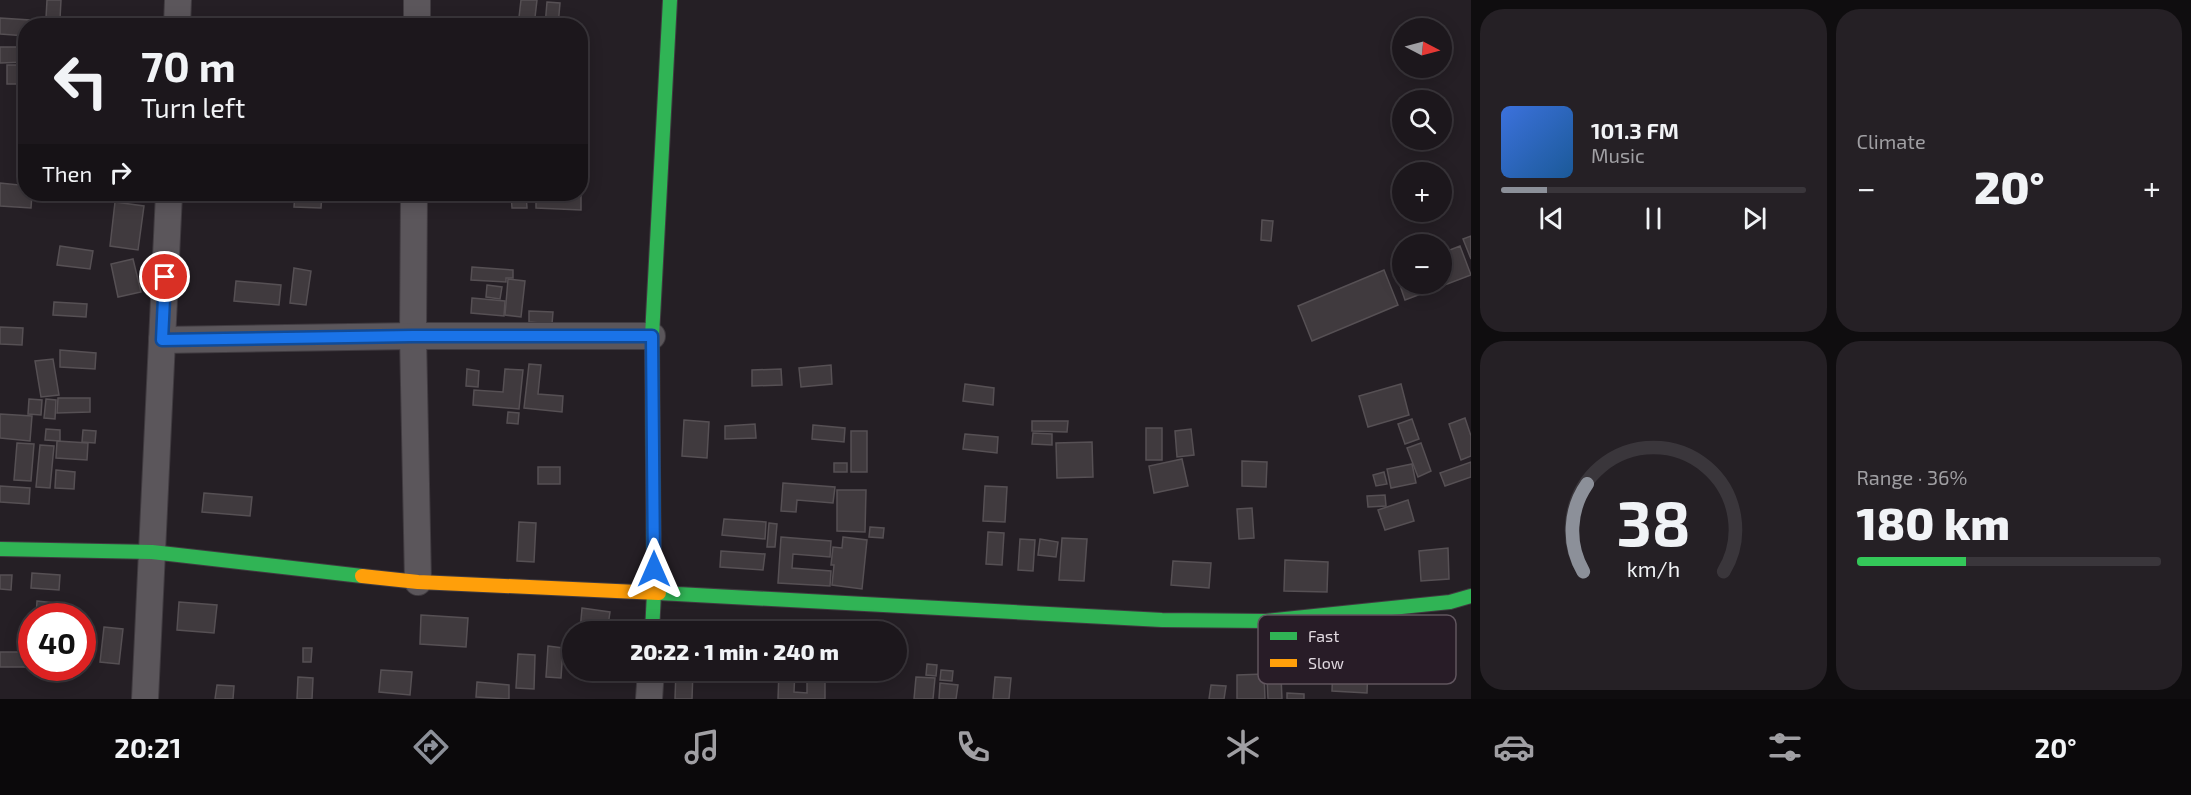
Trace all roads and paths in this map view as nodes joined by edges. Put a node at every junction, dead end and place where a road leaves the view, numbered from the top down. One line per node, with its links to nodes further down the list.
1 (178, 0): 4 (street)
2 (417, 0): 5 (street)
3 (670, 0): 9 (street)
4 (177, 18)
5 (417, 18)
6 (169, 201): 10 (street)
7 (414, 201): 8 (street)
8 (412, 336): 9 (street); 10 (street); 13 (street)
9 (652, 336): 14 (street)
10 (162, 340): 12 (street)
11 (0, 549): 12 (street)
12 (152, 552): 13 (street); 20 (street)
13 (418, 582): 14 (street)
14 (654, 592): 17 (street); 18 (street)
15 (1471, 596): 16 (street)
16 (1324, 615)
17 (653, 621)
18 (1258, 621)
19 (650, 681): 21 (street)
20 (145, 699)
21 (649, 699)

